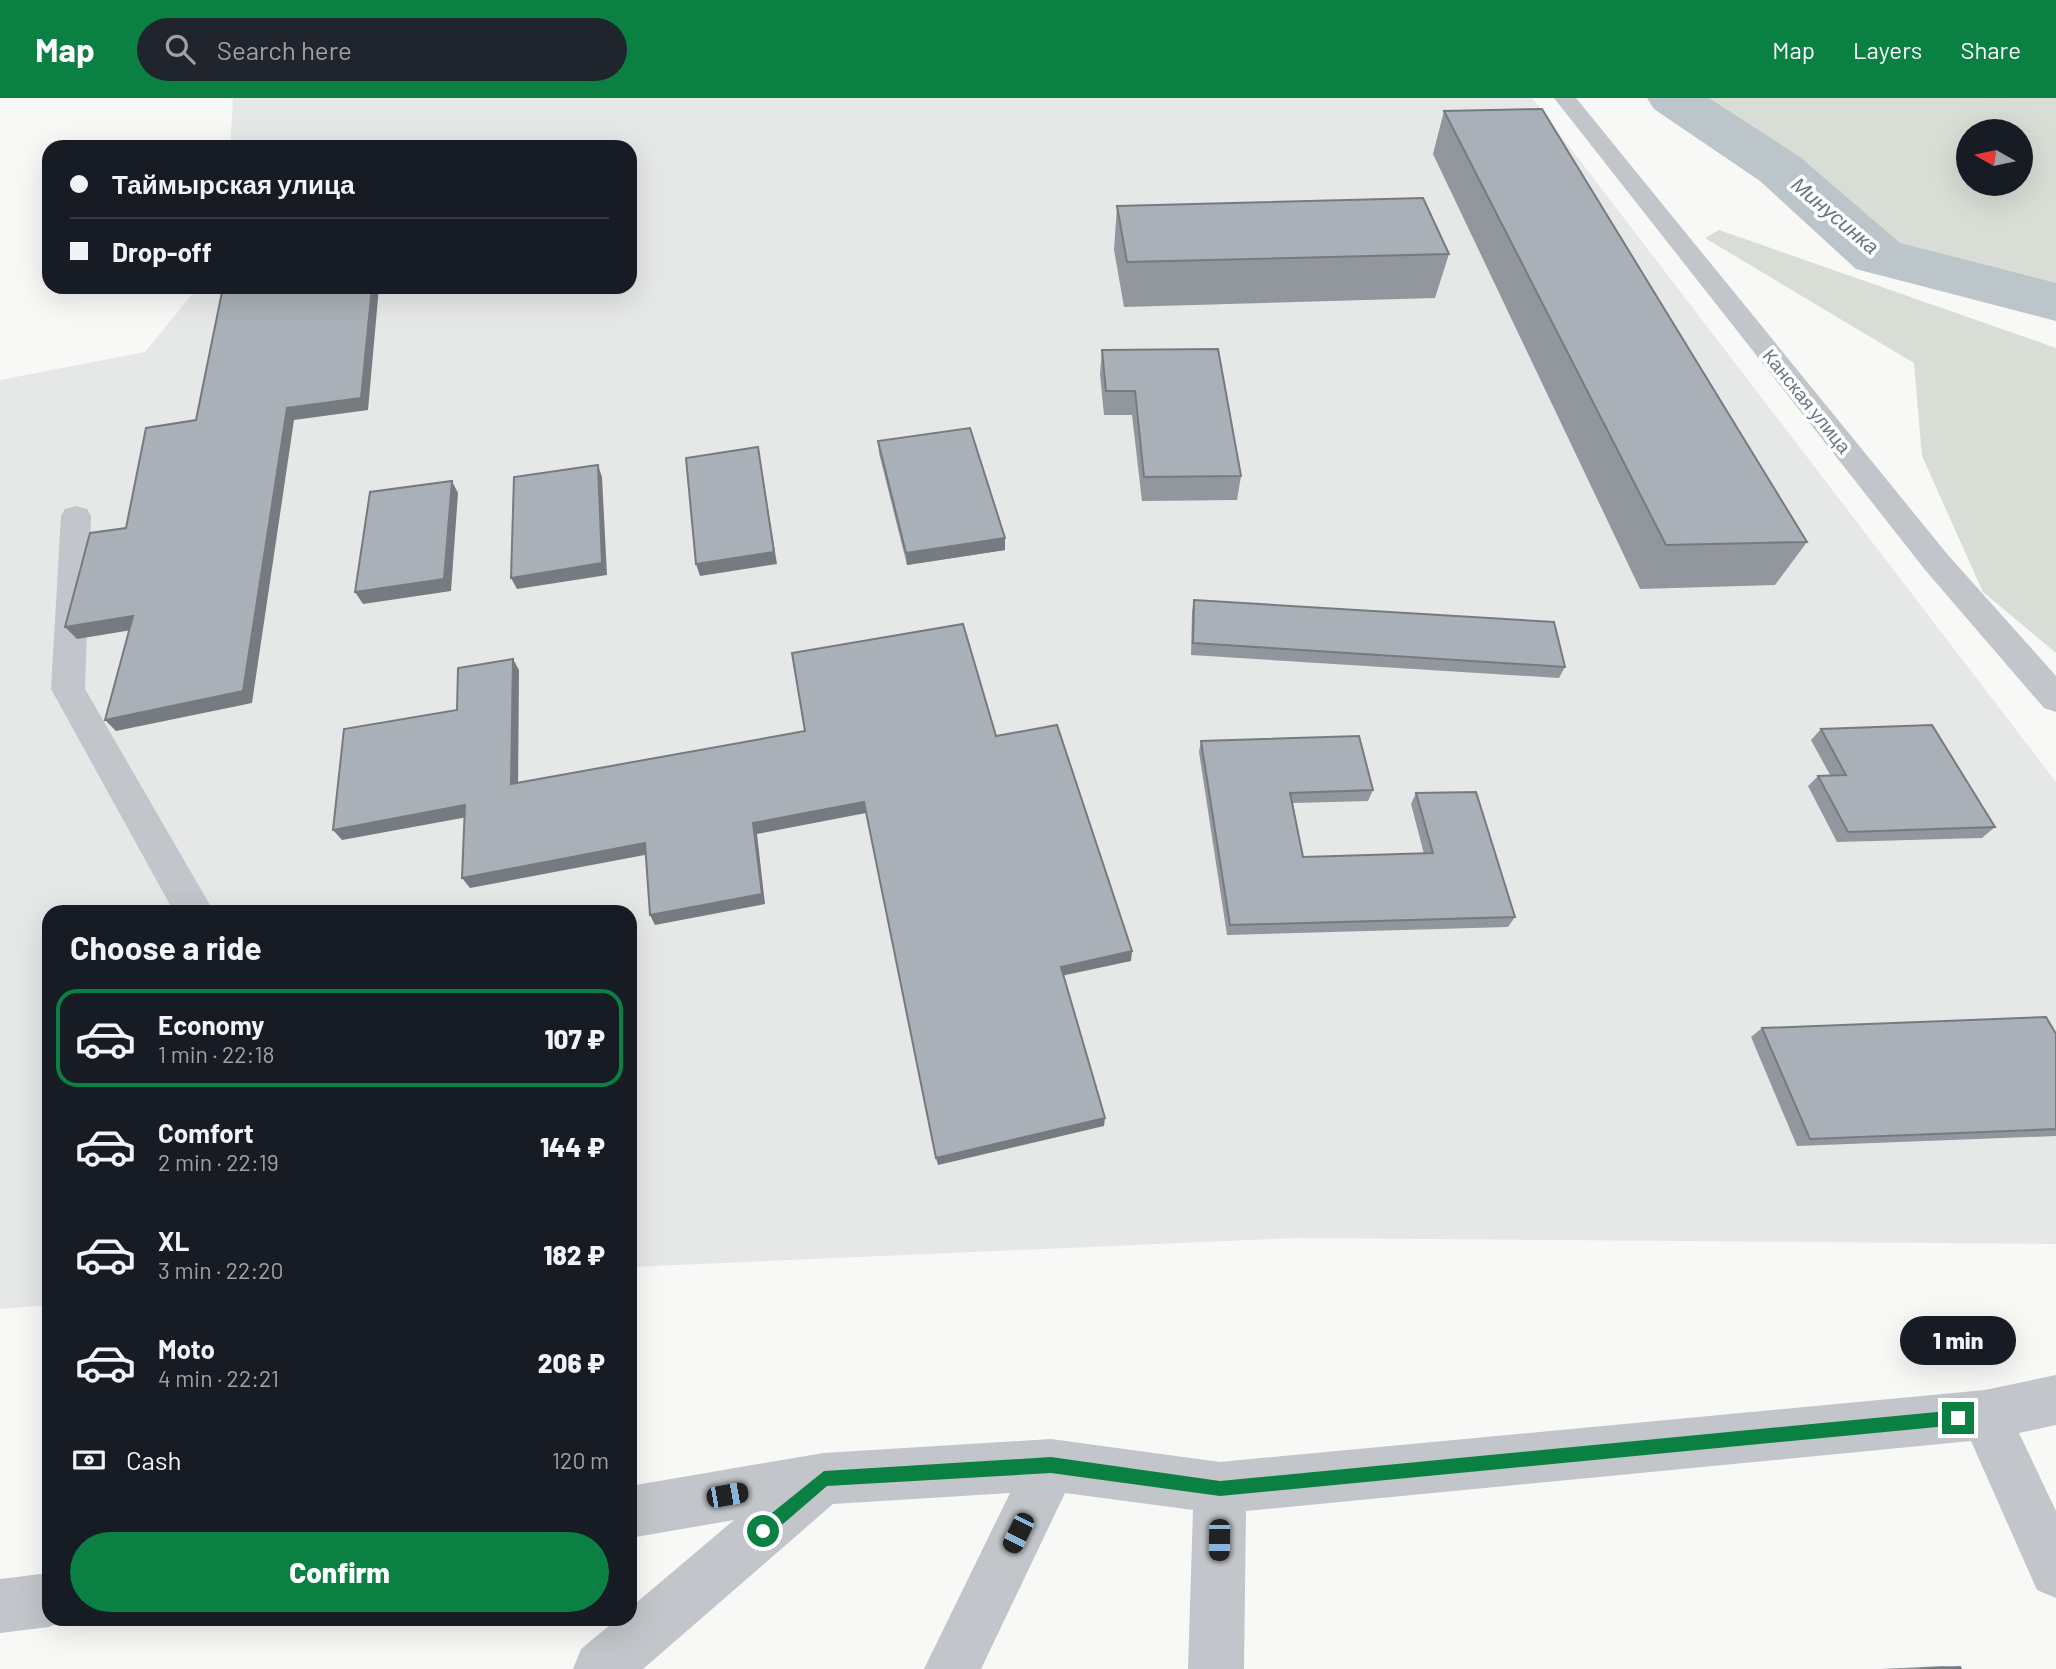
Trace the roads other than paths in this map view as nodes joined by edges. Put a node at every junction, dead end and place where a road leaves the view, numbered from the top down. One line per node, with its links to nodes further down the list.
1 (1565, 98): 3 (street, Канская улица)
2 (76, 516): 4 (street)
3 (2056, 699)
4 (191, 905)
5 (2056, 1400): 6 (street)
6 (1985, 1415): 9 (street); 11 (street)
7 (1051, 1465): 8 (street); 9 (street); 15 (street)
8 (824, 1479): 10 (street); 14 (street)
9 (1220, 1488): 16 (street)
10 (637, 1511)
11 (2056, 1571)
12 (42, 1601): 13 (street)
13 (0, 1606)
14 (601, 1669)
15 (952, 1669)
16 (1216, 1669)

